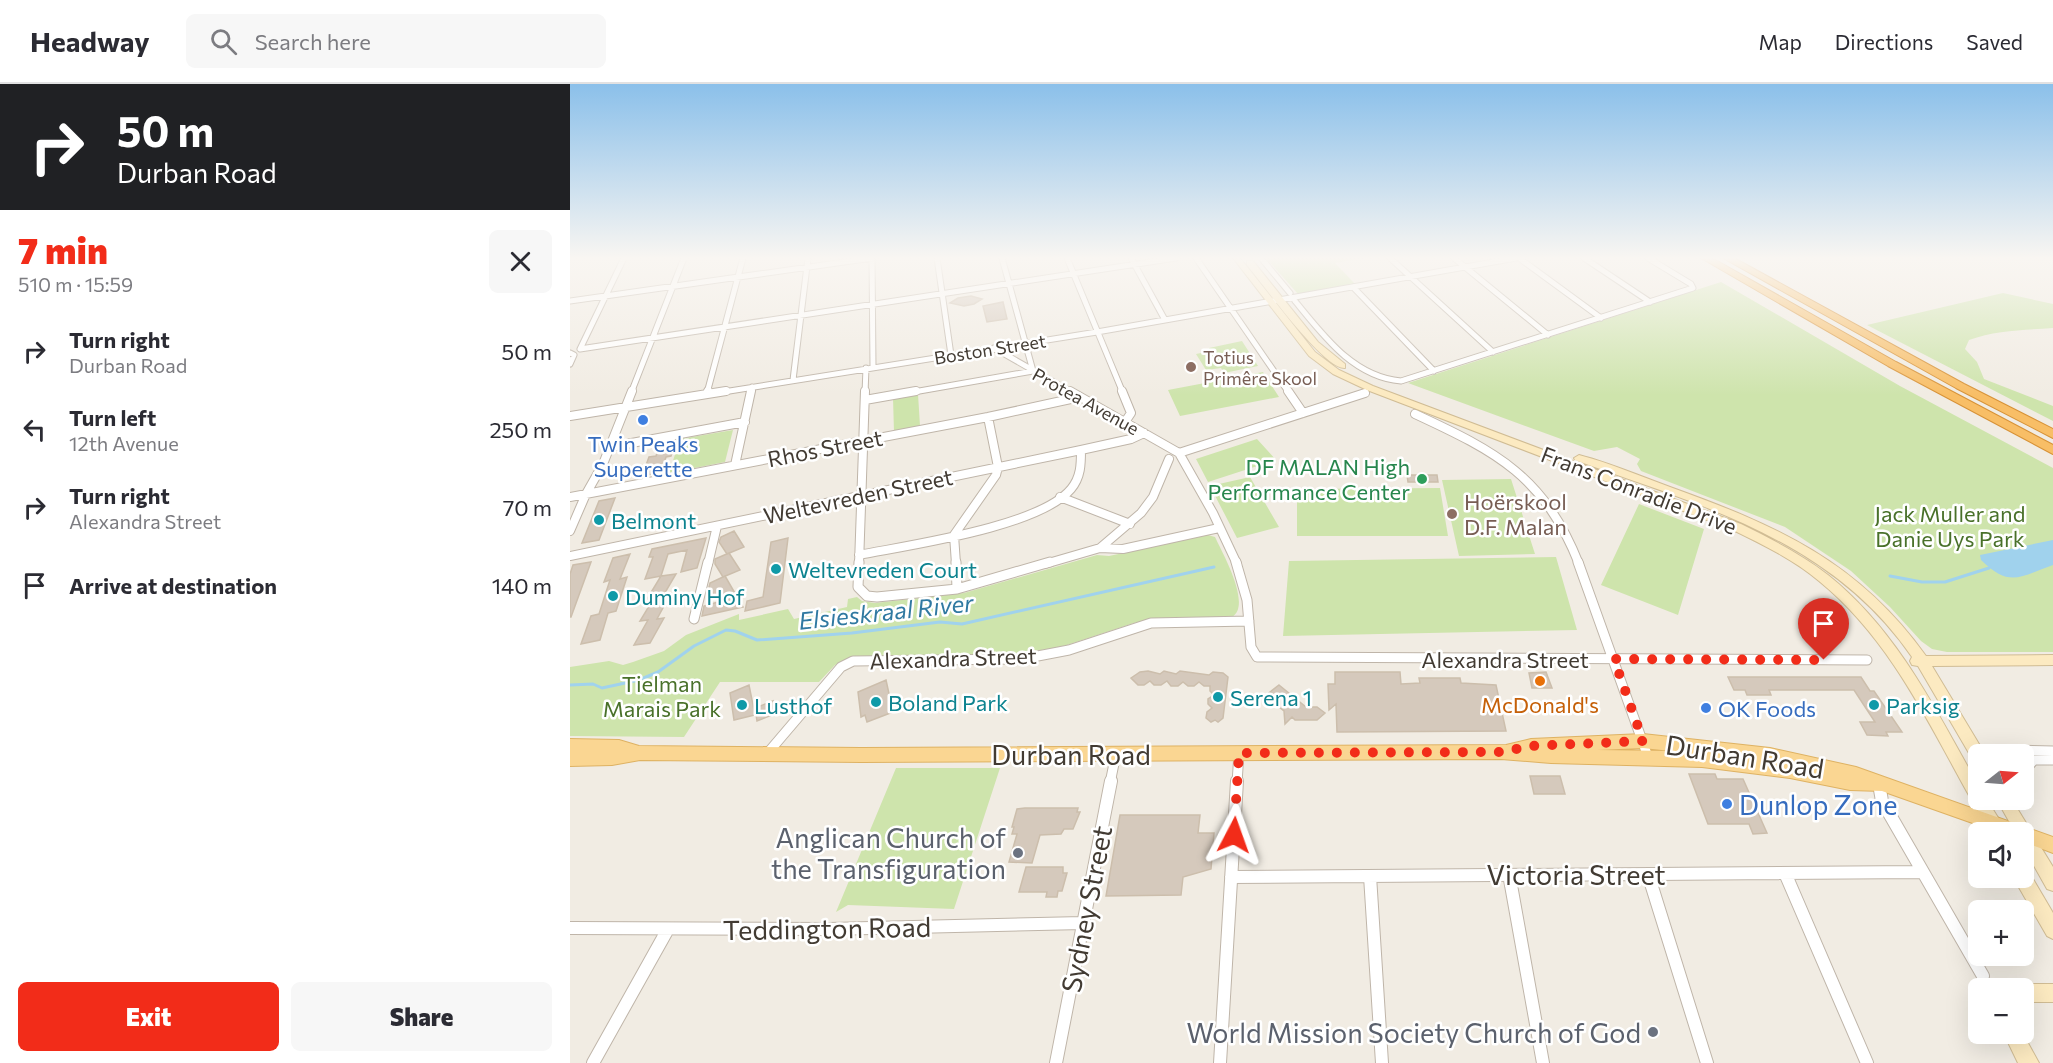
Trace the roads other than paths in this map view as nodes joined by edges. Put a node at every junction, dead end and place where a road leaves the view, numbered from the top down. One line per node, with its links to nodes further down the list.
1 (601, 304): 31 (street)
2 (666, 304): 31 (street)
3 (731, 304): 27 (street)
4 (803, 304): 24 (street)
5 (882, 304): 22 (street)
6 (943, 304): 36 (street)
7 (1014, 304): 32 (street)
8 (1086, 304): 28 (street)
9 (1156, 304): 26 (street)
10 (1228, 304): 23 (street)
11 (1252, 304): 23 (street, Boston Street)
12 (1282, 304): 83 (main road, Frans Conradie Drive)
13 (1283, 304): 84 (main road, Frans Conradie Drive)
14 (1297, 304): 42 (street)
15 (1369, 304): 40 (street)
16 (1440, 304): 34 (street)
17 (1510, 304): 29 (street)
18 (1581, 304): 25 (street)
19 (1645, 304): 25 (street)
20 (1786, 304): 59 (highway)
21 (1809, 304): 56 (highway)
22 (873, 305): 24 (street); 38 (street)
23 (1231, 308): 26 (street, Boston Street); 49 (street)
24 (801, 317): 27 (street); 41 (street)
25 (1601, 318): 29 (street)
26 (1165, 320): 28 (street, Boston Street)
27 (724, 328): 31 (street); 45 (street)
28 (1097, 332): 32 (street, Boston Street); 54 (street)
29 (1548, 335): 30 (street)
30 (1541, 337): 34 (street)
31 (652, 339): 48 (street)
32 (1025, 343): 33 (street, Boston Street); 39 (street)
33 (994, 348): 36 (street, Boston Street); 39 (street, Protea Avenue)
34 (1493, 352): 40 (street)
35 (571, 353): 37 (street)
36 (951, 355): 38 (street, Boston Street)
37 (570, 364)
38 (869, 368): 41 (street, Boston Street); 47 (street)
39 (1033, 371): 46 (street, Protea Avenue); 47 (street)
40 (1434, 371): 42 (street)
41 (793, 380): 43 (street, Boston Street)
42 (1400, 381)
43 (752, 387): 45 (street, Boston Street); 53 (street)
44 (1365, 393): 49 (street)
45 (707, 394): 48 (street, Boston Street)
46 (1080, 397): 52 (street, Rhos Street); 54 (street, Protea Avenue)
47 (865, 400): 57 (street)
48 (626, 407): 51 (street, Boston Street); 58 (street)
49 (1303, 413): 61 (street)
50 (1415, 414): 80 (street)
51 (570, 416)
52 (988, 417): 57 (street, Rhos Street); 64 (street)
53 (745, 422): 58 (street); 63 (street)
54 (1125, 422): 55 (street, Protea Avenue)
55 (1144, 433): 60 (street, Weltevreden Street); 61 (street, Protea Avenue)
56 (2053, 434)
57 (863, 441): 63 (street, Rhos Street); 66 (street)
58 (610, 447): 65 (street)
59 (2052, 449)
60 (1081, 450): 64 (street, Weltevreden Street); 68 (street)
61 (1179, 453): 71 (street)
62 (1169, 459): 69 (street)
63 (735, 465): 65 (street, Rhos Street)
64 (998, 467): 66 (street, Weltevreden Street); 73 (street)
65 (586, 494): 67 (street, Rhos Street); 72 (street)
66 (860, 496): 70 (street, Weltevreden Street); 75 (street)
67 (570, 497)
68 (1060, 497): 69 (street); 73 (street)
69 (1130, 524): 74 (street)
70 (717, 526): 76 (street, Weltevreden Street); 78 (street)
71 (1219, 528): 74 (street); 79 (street)
72 (570, 531)
73 (954, 535): 75 (street); 77 (street)
74 (1100, 548): 77 (street)
75 (859, 555): 77 (street)
76 (570, 556)
77 (957, 589)
78 (694, 620)
79 (1249, 621): 80 (street, Alexandra Street); 93 (street, Alexandra Street)
80 (1614, 659): 81 (street, Alexandra Street); 87 (street)
81 (1867, 660)
82 (2053, 660): 84 (main road)
83 (1901, 661): 84 (main road); 97 (main road, Frans Conradie Drive)
84 (1924, 661): 85 (main road, Frans Conradie Drive)
85 (1971, 744)
86 (570, 746): 90 (main road, Durban Road)
87 (1646, 749): 91 (main road, Durban Road); 98 (main road, Durban Road)
88 (2034, 751): 89 (street)
89 (2053, 752)
90 (640, 753): 93 (main road, Durban Road); 94 (main road, Durban Road)
91 (1239, 753): 92 (main road, Durban Road); 108 (street)
92 (1116, 754): 93 (main road, Durban Road); 111 (street, Sydney Street)
93 (766, 755)
94 (570, 759)
95 (2034, 760): 96 (street)
96 (2053, 760)
97 (1968, 780)
98 (1879, 784): 99 (main road, Durban Road); 103 (street)
99 (1980, 822)
100 (2034, 838): 101 (main road, Durban Road)
101 (2053, 845)
102 (2034, 852): 109 (main road)
103 (1921, 872): 104 (street, Victoria Street); 115 (street)
104 (1785, 873): 106 (street, Victoria Street); 125 (street)
105 (1509, 874): 106 (street, Victoria Street); 107 (street, Victoria Street); 123 (street)
106 (1648, 874): 124 (street)
107 (1370, 876): 108 (street, Victoria Street); 122 (street)
108 (1231, 877): 121 (street)
109 (2053, 884)
110 (2029, 888): 114 (main road)
111 (1083, 923): 113 (street, Teddington Road); 120 (street, Sydney Street)
112 (570, 928): 113 (street, Teddington Road)
113 (668, 929): 119 (street)
114 (2053, 930)
115 (1983, 976)
116 (2034, 993): 117 (main road)
117 (2053, 993)
118 (2019, 1044): 126 (main road)
119 (593, 1063)
120 (1056, 1063)
121 (1220, 1063)
122 (1382, 1063)
123 (1544, 1063)
124 (1707, 1063)
125 (1867, 1063)
126 (2029, 1063)

